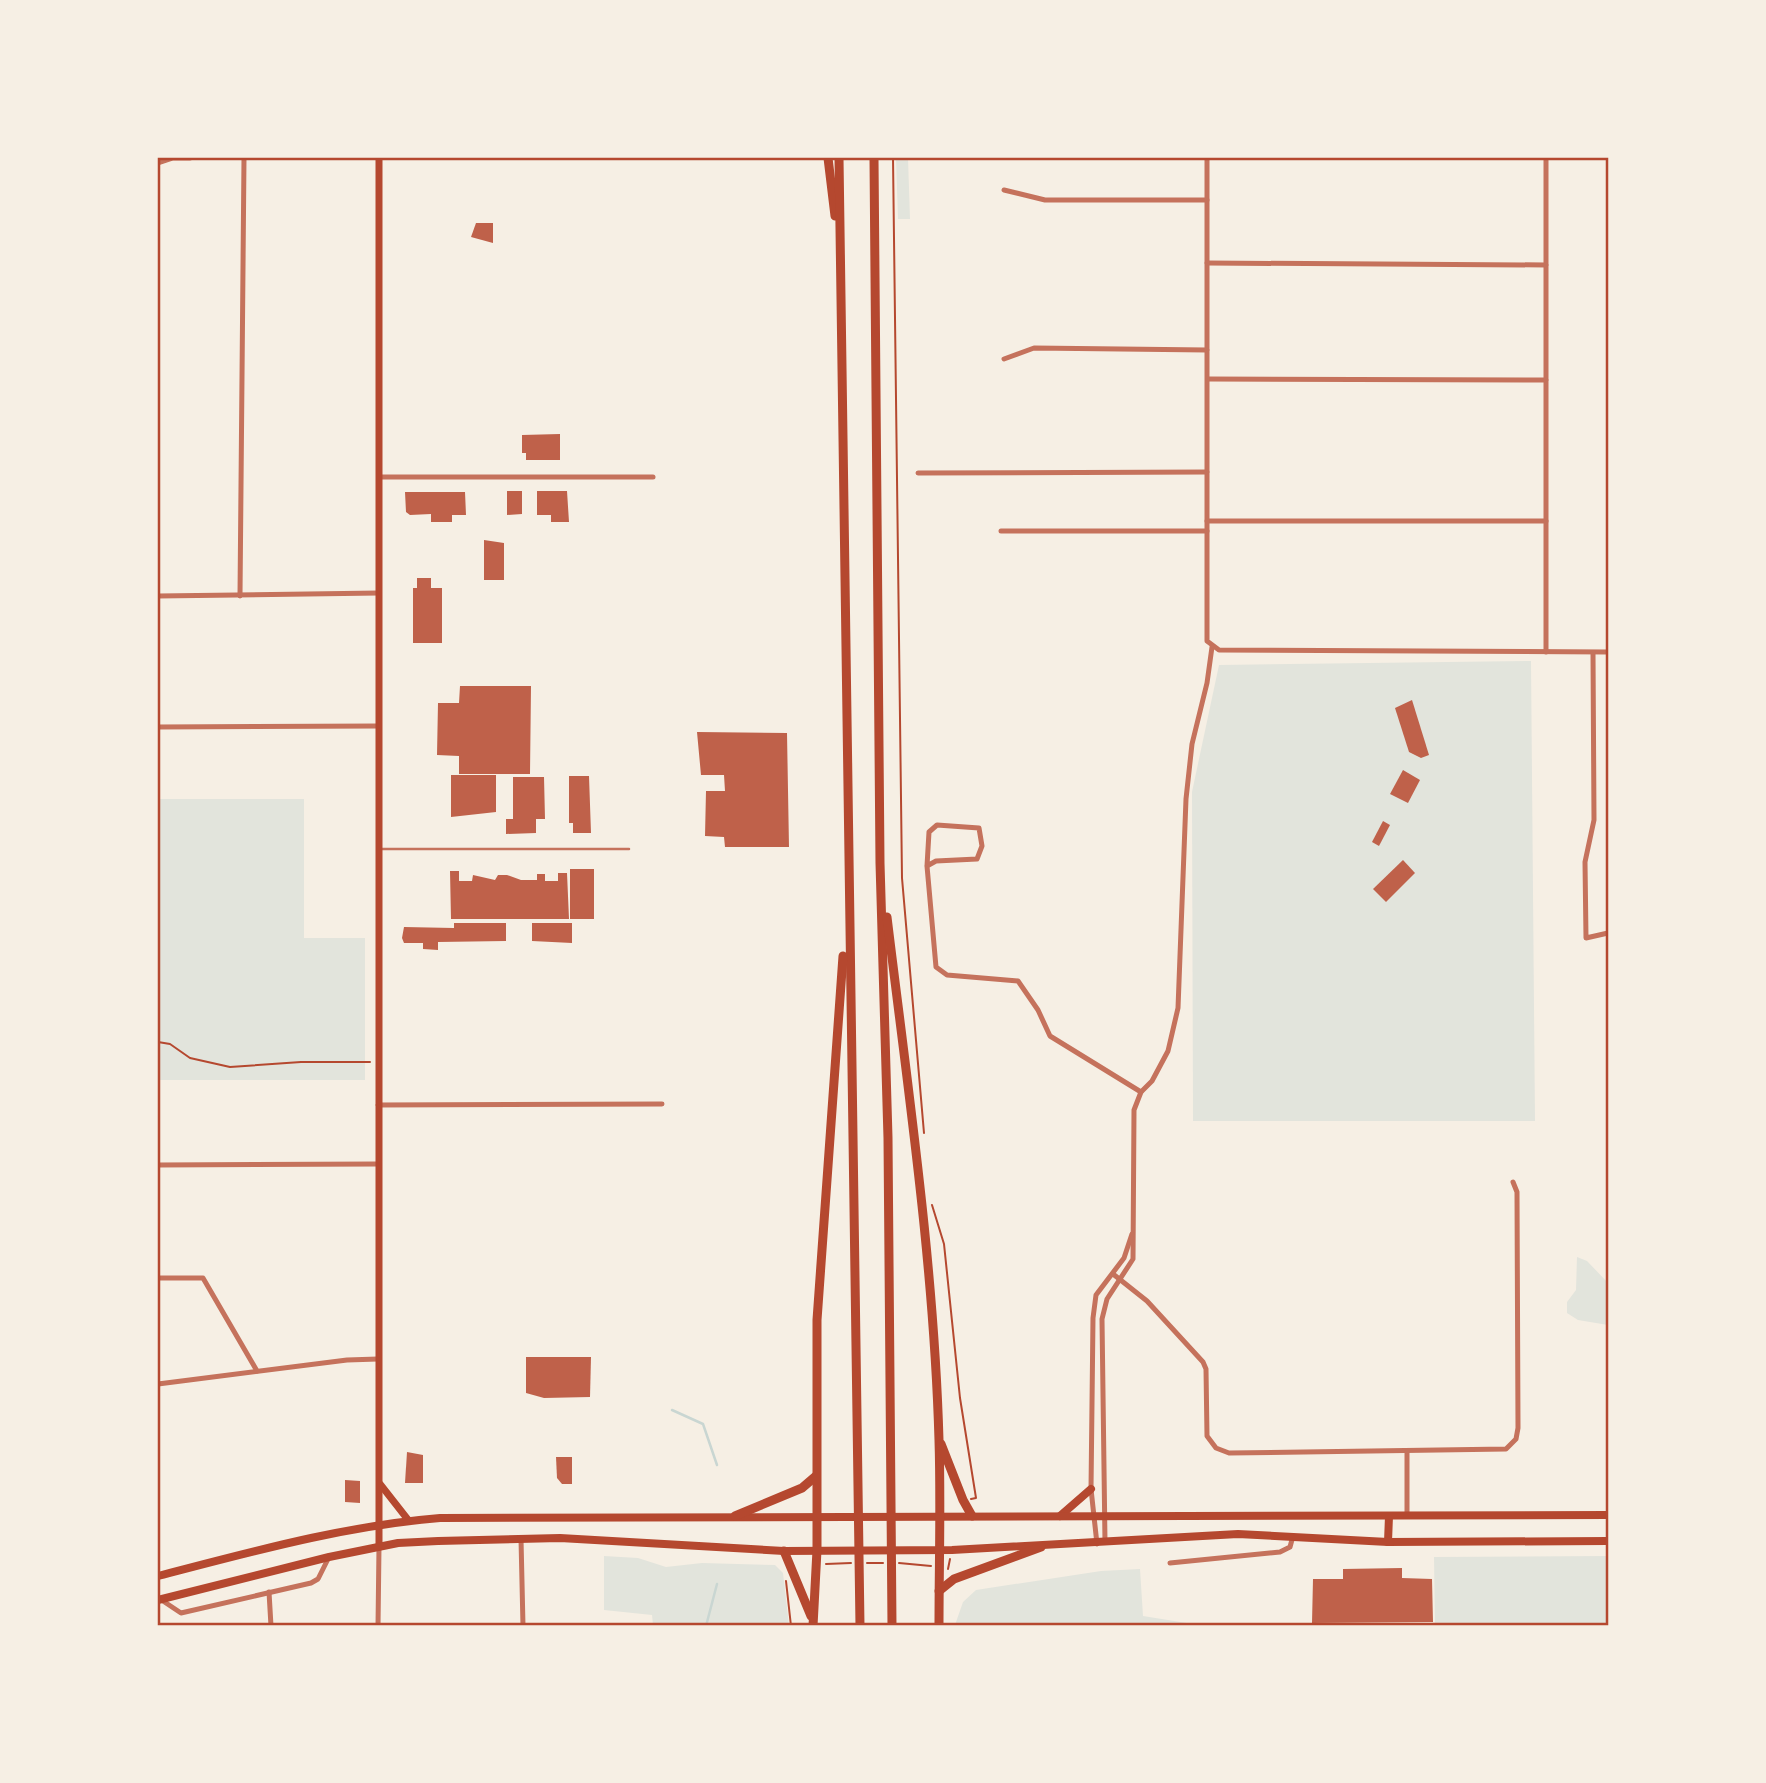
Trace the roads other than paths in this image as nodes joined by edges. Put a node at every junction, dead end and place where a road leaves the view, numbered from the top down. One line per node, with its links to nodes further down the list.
1 (190, 158): 9 (street)
2 (244, 158): 29 (street)
3 (379, 158): 21 (main road)
4 (828, 158): 12 (highway)
5 (839, 158): 12 (highway)
6 (874, 158): 38 (highway)
7 (1208, 158): 11 (street)
8 (1546, 158): 14 (street)
9 (158, 163)
10 (1004, 190): 11 (street)
11 (1207, 200): 13 (street)
12 (840, 259): 40 (highway)
13 (1207, 263): 14 (street); 15 (street)
14 (1546, 265): 18 (street)
15 (1208, 349): 16 (street); 17 (street)
16 (1004, 359)
17 (1208, 379): 18 (street); 20 (street)
18 (1546, 380): 24 (street)
19 (918, 472): 20 (street)
20 (1208, 472): 23 (street)
21 (379, 477): 22 (street); 27 (main road)
22 (653, 477)
23 (1207, 521): 24 (street); 26 (street)
24 (1546, 521): 31 (street)
25 (1001, 531): 26 (street)
26 (1207, 531): 30 (street)
27 (379, 593): 29 (street); 34 (main road)
28 (158, 596): 29 (street)
29 (240, 596)
30 (1212, 647): 31 (street); 42 (street)
31 (1546, 652): 33 (street)
32 (1608, 652): 33 (street)
33 (1594, 653): 41 (street)
34 (379, 726): 35 (street); 36 (main road)
35 (158, 727)
36 (379, 849): 37 (lane); 44 (main road)
37 (629, 849)
38 (880, 863): 55 (highway); 93 (highway)
39 (926, 866): 39 (street); 42 (street)
40 (847, 898): 57 (highway); 92 (highway)
41 (1608, 933)
42 (1141, 1091): 48 (street)
43 (662, 1104): 44 (street)
44 (378, 1105): 45 (main road)
45 (378, 1164): 46 (street); 52 (main road)
46 (158, 1165)
47 (1513, 1182): 56 (street)
48 (1133, 1231): 49 (street); 51 (street)
49 (1113, 1274): 51 (street); 59 (street)
50 (158, 1278): 53 (street)
51 (1120, 1280): 56 (street); 67 (street)
52 (378, 1359): 53 (street); 58 (main road)
53 (257, 1371): 54 (street)
54 (158, 1384)
55 (939, 1439): 63 (highway); 64 (highway)
56 (1407, 1452): 69 (street)
57 (816, 1476): 61 (highway); 62 (highway)
58 (379, 1484): 70 (main road); 71 (main road)
59 (1091, 1489): 65 (main road); 66 (street)
60 (1608, 1515): 69 (main road)
61 (735, 1516): 62 (main road); 70 (main road)
62 (817, 1516): 63 (main road); 79 (highway)
63 (939, 1516): 64 (main road); 81 (highway)
64 (972, 1516): 65 (main road)
65 (1060, 1516): 66 (main road)
66 (1093, 1516): 67 (main road); 76 (street)
67 (1103, 1516): 68 (main road); 76 (street)
68 (1389, 1516): 69 (main road); 75 (main road)
69 (1407, 1516)
70 (409, 1521): 71 (main road)
71 (379, 1525): 77 (main road); 84 (main road)
72 (1293, 1536): 75 (main road); 76 (main road); 83 (street)
73 (521, 1539): 77 (main road); 80 (main road); 91 (street)
74 (1608, 1541): 75 (main road)
75 (1388, 1542)
76 (1101, 1543): 78 (main road)
77 (379, 1547): 82 (main road); 90 (street)
78 (1041, 1547): 81 (main road); 85 (highway)
79 (817, 1550): 80 (main road); 81 (main road); 88 (highway)
80 (784, 1551): 88 (highway)
81 (939, 1551): 85 (highway)
82 (329, 1557): 86 (street); 87 (main road)
83 (1170, 1563)
84 (158, 1576)
85 (939, 1591): 94 (highway)
86 (270, 1592): 87 (street); 89 (street)
87 (159, 1600)
88 (813, 1623)
89 (271, 1626)
90 (378, 1626)
91 (523, 1626)
92 (860, 1626)
93 (892, 1626)
94 (939, 1626)

